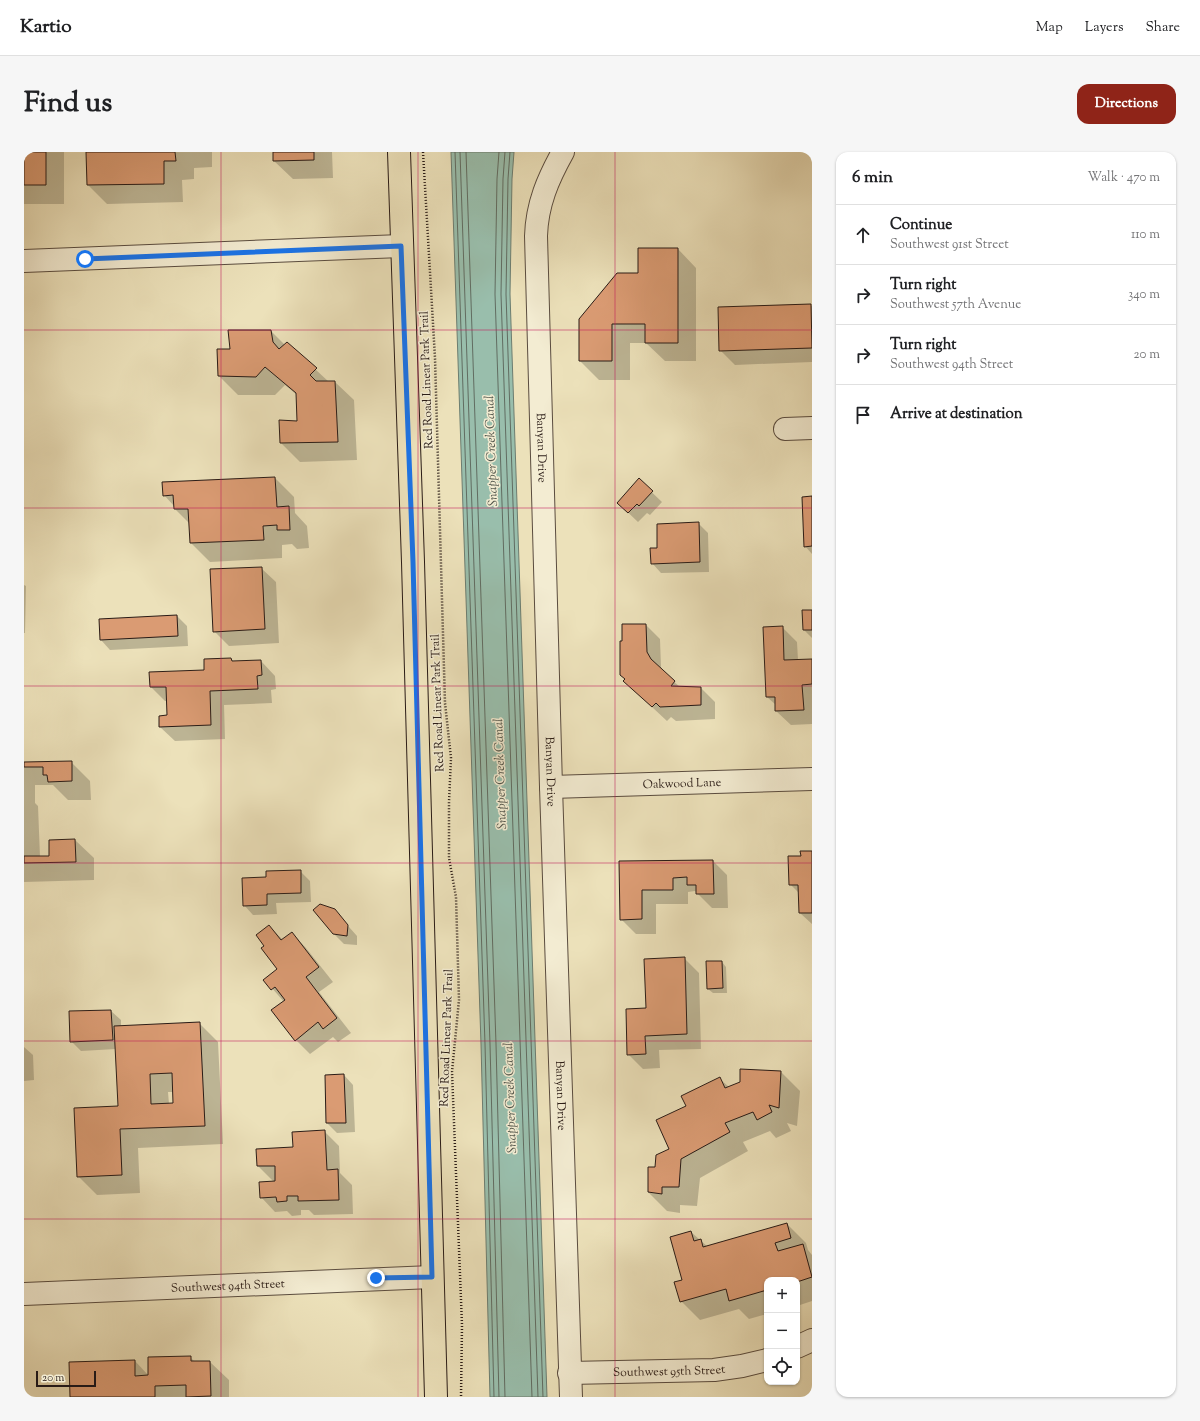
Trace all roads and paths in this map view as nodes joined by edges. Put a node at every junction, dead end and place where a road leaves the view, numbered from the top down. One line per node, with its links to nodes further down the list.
1 (399, 152): 4 (main road)
2 (423, 152): 17 (path, Red Road Linear Park Trail)
3 (563, 152): 9 (street, Banyan Drive)
4 (401, 246): 5 (street); 10 (main road)
5 (24, 261)
6 (812, 428): 7 (street)
7 (784, 429)
8 (812, 779): 9 (street, Oakwood Lane)
9 (551, 787): 15 (street, Banyan Drive)
10 (432, 1277): 11 (street, Southwest 94th Street); 16 (main road)
11 (24, 1294)
12 (812, 1340): 13 (street)
13 (800, 1346)
14 (764, 1361): 15 (street, Southwest 95th Street)
15 (569, 1373): 18 (street, Banyan Drive)
16 (436, 1397)
17 (461, 1397)
18 (571, 1397)

